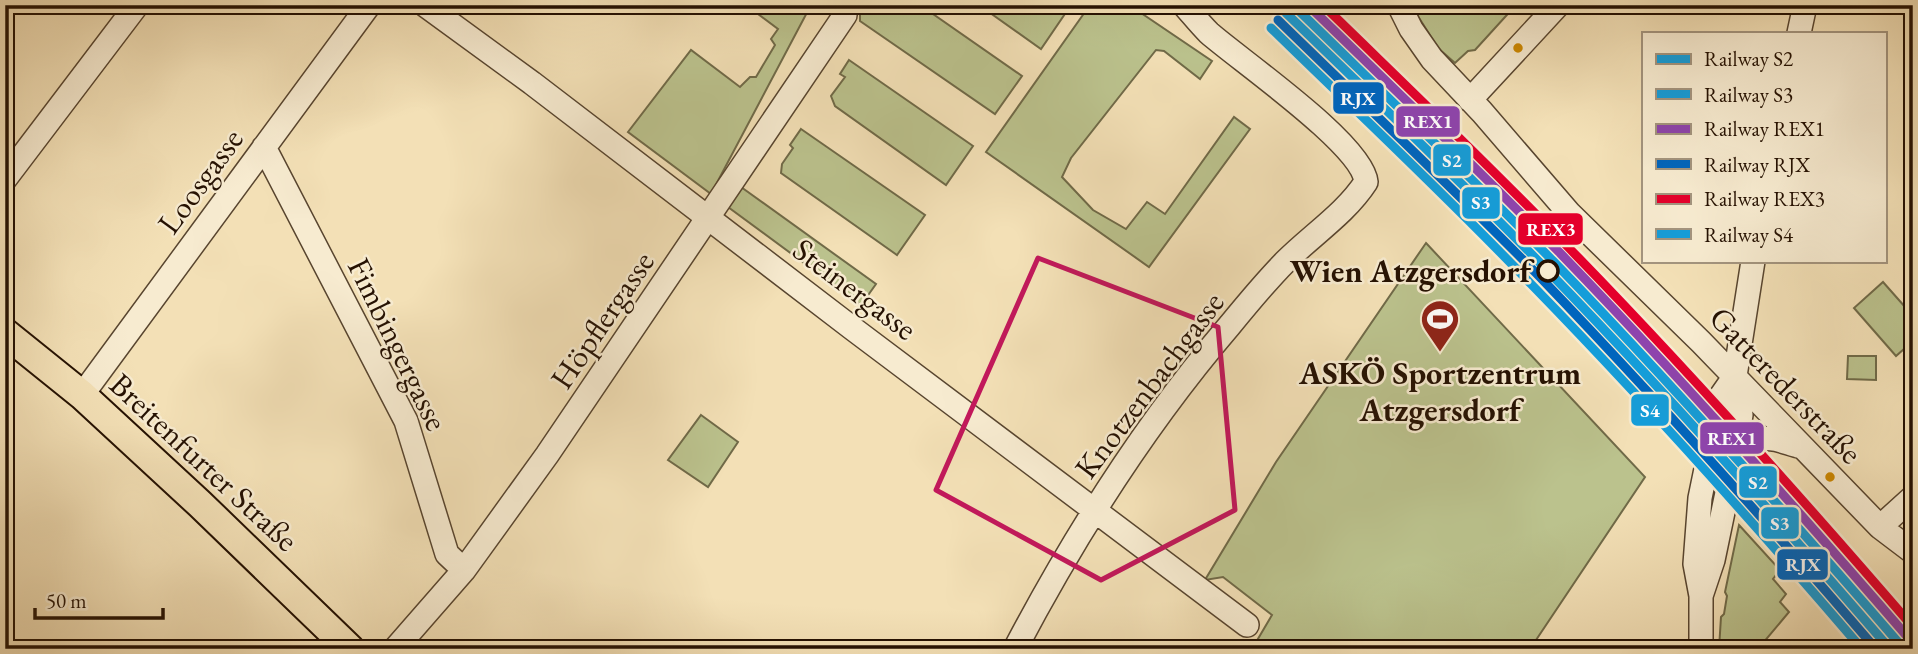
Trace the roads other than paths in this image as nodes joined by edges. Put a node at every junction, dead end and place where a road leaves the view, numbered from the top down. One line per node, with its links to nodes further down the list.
1 (137, 5): 12 (street)
2 (369, 5): 11 (street, Loosgasse)
3 (425, 5): 13 (street, Steinergasse)
4 (1184, 5): 21 (street, Knotzenbachgasse)
5 (1399, 5): 10 (street, Gatterederstraße)
6 (1558, 5): 10 (street)
7 (1805, 5): 9 (street)
8 (845, 15): 13 (street, Höpflergasse)
9 (1799, 32)
10 (1470, 100): 16 (street, Gatterederstraße)
11 (264, 147): 17 (street, Loosgasse); 24 (street, Fimbingergasse)
12 (5, 179)
13 (710, 218): 21 (street, Steinergasse); 24 (street, Höpflergasse)
14 (1753, 262): 16 (street)
15 (5, 333): 17 (main road, Breitenfurter Straße)
16 (1735, 376): 18 (street, Gatterederstraße); 19 (street); 25 (street)
17 (82, 395): 27 (main road, Breitenfurter Straße)
18 (1801, 447): 19 (street); 22 (street, Gatterederstraße)
19 (1733, 464): 25 (street)
20 (1913, 497): 22 (street)
21 (1096, 509): 26 (street, Steinergasse); 29 (street, Knotzenbachgasse)
22 (1881, 527): 23 (street, Gatterederstraße)
23 (1913, 552)
24 (464, 570): 28 (street, Höpflergasse)
25 (1700, 597): 30 (street)
26 (1247, 625)
27 (350, 649)
28 (395, 649)
29 (1015, 649)
30 (1701, 649)

